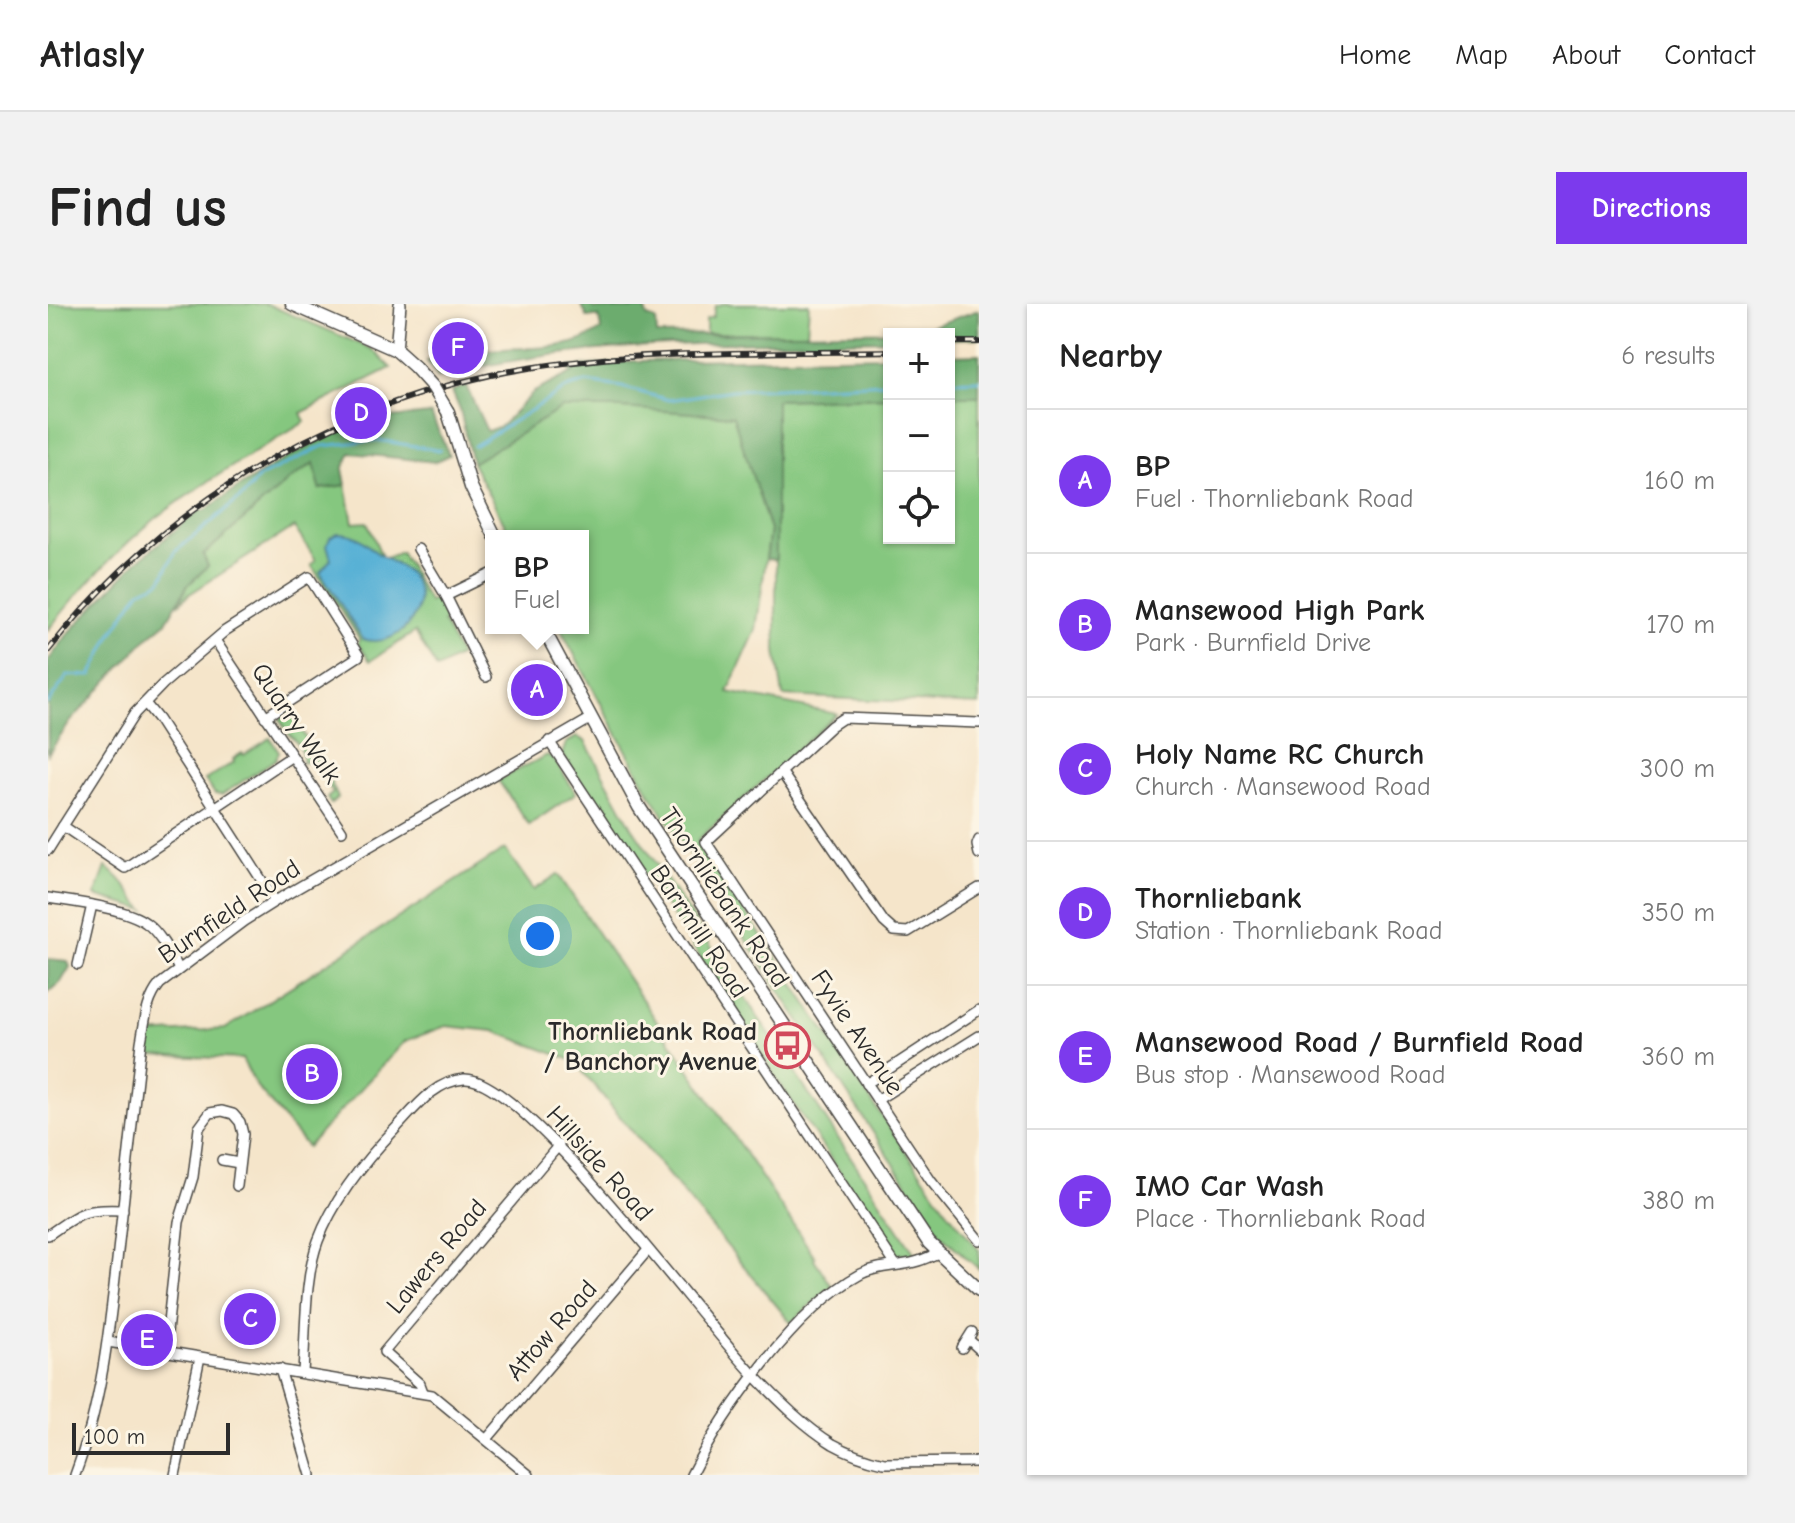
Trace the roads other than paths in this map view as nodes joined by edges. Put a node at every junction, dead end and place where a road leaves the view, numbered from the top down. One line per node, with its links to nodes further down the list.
1 (292, 304): 3 (main road)
2 (400, 304): 3 (street)
3 (396, 350): 4 (main road, bridge)
4 (492, 530)
5 (418, 549): 7 (street)
6 (485, 577): 7 (street)
7 (446, 596): 10 (street)
8 (546, 634): 13 (main road, Thornliebank Road)
9 (215, 640): 11 (street); 12 (street, Quarry Walk); 12 (street)
10 (486, 677)
11 (145, 703): 18 (street); 19 (street)
12 (265, 717): 16 (street, Quarry Walk)
13 (590, 719): 15 (street, Burnfield Road); 42 (main road, Thornliebank Road)
14 (979, 723): 17 (street)
15 (549, 741): 26 (street, Burnfield Road); 43 (street, Barrmill Road)
16 (292, 756): 18 (street); 20 (street, Quarry Walk)
17 (782, 773): 24 (street); 32 (street, Fyvie Avenue)
18 (216, 809): 19 (street); 26 (street)
19 (63, 826): 22 (street)
20 (342, 831)
21 (979, 840): 23 (street)
22 (48, 850)
23 (979, 854)
24 (979, 888)
25 (48, 898): 27 (street)
26 (275, 901): 29 (street, Burnfield Road)
27 (92, 905): 28 (street); 29 (street)
28 (78, 965)
29 (179, 969): 38 (street, Burnfield Road)
30 (979, 1010): 32 (street)
31 (979, 1036): 33 (street)
32 (866, 1084): 33 (street, Fyvie Avenue)
33 (877, 1100): 40 (street, Fyvie Avenue)
34 (559, 1145): 41 (street, Hillside Road); 51 (street, Hillside Road); 53 (street, Lawers Road)
35 (222, 1160): 36 (street)
36 (239, 1163): 37 (street); 48 (street)
37 (237, 1186)
38 (123, 1210): 39 (street); 46 (street, Burnfield Road)
39 (48, 1235)
40 (979, 1240)
41 (648, 1250): 52 (street, Hillside Road); 54 (street, Attow Road)
42 (938, 1253): 43 (street); 44 (main road, Thornliebank Road)
43 (895, 1264): 52 (street)
44 (979, 1290)
45 (967, 1340): 47 (street)
46 (108, 1342): 48 (street); 56 (street, Burnfield Road)
47 (979, 1349)
48 (165, 1350): 49 (street)
49 (200, 1357): 50 (street); 57 (street)
50 (280, 1369): 51 (street); 58 (street)
51 (303, 1372): 53 (street)
52 (754, 1376): 55 (street, Hillside Road); 60 (street)
53 (423, 1392): 54 (street)
54 (487, 1439): 59 (street)
55 (979, 1462)
56 (75, 1475)
57 (175, 1475)
58 (311, 1475)
59 (529, 1475)
60 (691, 1475)

